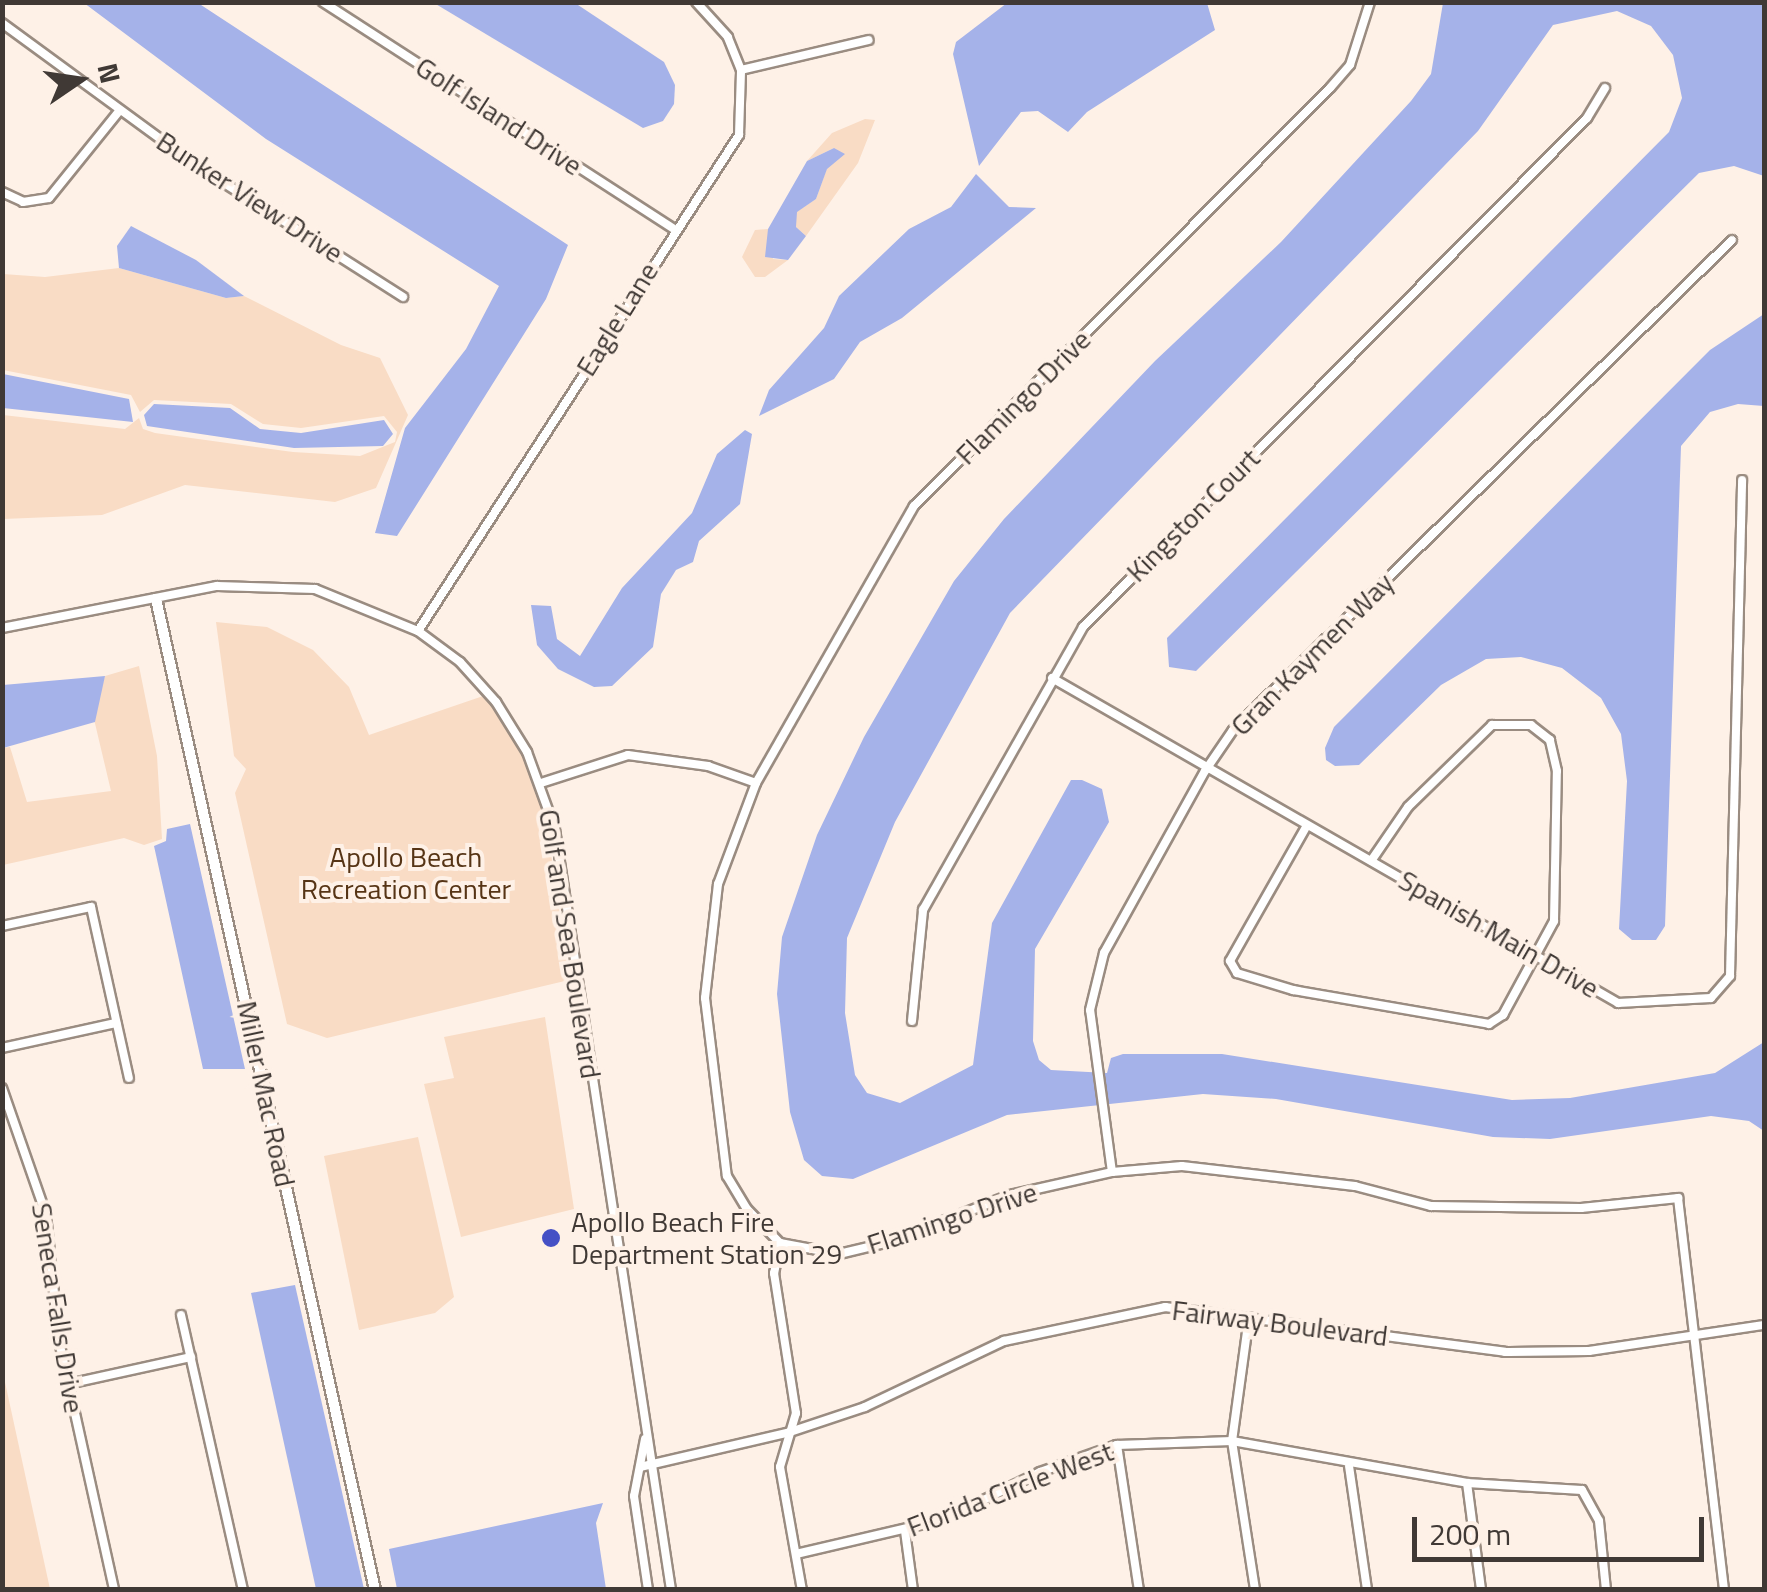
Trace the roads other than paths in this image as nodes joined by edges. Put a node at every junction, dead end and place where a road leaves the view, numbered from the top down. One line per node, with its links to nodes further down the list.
1 (323, 2): 10 (street, Golf Island Drive)
2 (696, 2): 6 (street, Eagle Lane)
3 (1370, 2): 20 (street, Flamingo Drive)
4 (2, 22): 8 (street, Bunker View Drive)
5 (869, 40): 6 (street)
6 (741, 70): 10 (street, Eagle Lane)
7 (1605, 88): 17 (street, Kingston Court)
8 (120, 110): 9 (street); 12 (street, Bunker View Drive)
9 (2, 192)
10 (674, 229): 16 (street, Eagle Lane)
11 (1732, 240): 18 (street, Gran Kaymen Way)
12 (403, 297)
13 (1742, 480): 24 (street, Spanish Main Drive)
14 (156, 599): 15 (street, Golf and Sea Boulevard); 16 (street, Golf and Sea Boulevard); 50 (street, Miller Mac Road)
15 (2, 628)
16 (418, 631): 19 (street, Golf and Sea Boulevard)
17 (1052, 678): 18 (street, Spanish Main Drive); 25 (street, Kingston Court)
18 (1205, 771): 21 (street, Spanish Main Drive); 30 (street, Gran Kaymen Way)
19 (541, 783): 20 (street); 38 (street, Golf and Sea Boulevard)
20 (756, 784): 31 (street, Flamingo Drive)
21 (1306, 827): 22 (street, Spanish Main Drive); 24 (street)
22 (1370, 860): 24 (street, Spanish Main Drive); 24 (street)
23 (2, 926): 26 (street)
24 (1538, 956)
25 (912, 1021)
26 (116, 1023): 27 (street); 28 (street)
27 (2, 1048)
28 (129, 1078)
29 (2, 1088): 37 (street, Seneca Falls Drive)
30 (1112, 1172): 31 (street, Flamingo Drive); 35 (street, Flamingo Drive)
31 (780, 1243): 39 (street)
32 (181, 1315): 36 (street)
33 (1249, 1317): 35 (street, Fairway Boulevard); 39 (street, Fairway Boulevard); 40 (street)
34 (1764, 1325): 35 (street, Fairway Boulevard)
35 (1698, 1340): 60 (street, Flamingo Drive)
36 (191, 1357): 37 (street); 49 (street)
37 (68, 1384): 48 (street, Seneca Falls Drive)
38 (646, 1429): 42 (street, Golf and Sea Boulevard); 43 (street, Golf and Sea Boulevard)
39 (790, 1432): 42 (street, Fairway Boulevard); 47 (street)
40 (1232, 1440): 41 (street, Florida Circle West); 44 (street, Florida Circle West); 56 (street)
41 (1118, 1445): 46 (street, Florida Circle West); 55 (street)
42 (652, 1464): 43 (street, Fairway Boulevard); 52 (street, Golf and Sea Boulevard)
43 (640, 1466): 51 (street, Golf and Sea Boulevard)
44 (1349, 1466): 45 (street, Florida Circle West); 57 (street)
45 (1467, 1483): 58 (street); 59 (street, Florida Circle West)
46 (906, 1531): 47 (street, Florida Circle West); 54 (street)
47 (796, 1554): 53 (street)
48 (114, 1590)
49 (243, 1590)
50 (375, 1590)
51 (648, 1590)
52 (672, 1590)
53 (802, 1590)
54 (913, 1590)
55 (1139, 1590)
56 (1255, 1590)
57 (1367, 1590)
58 (1481, 1590)
59 (1606, 1590)
60 (1724, 1590)

